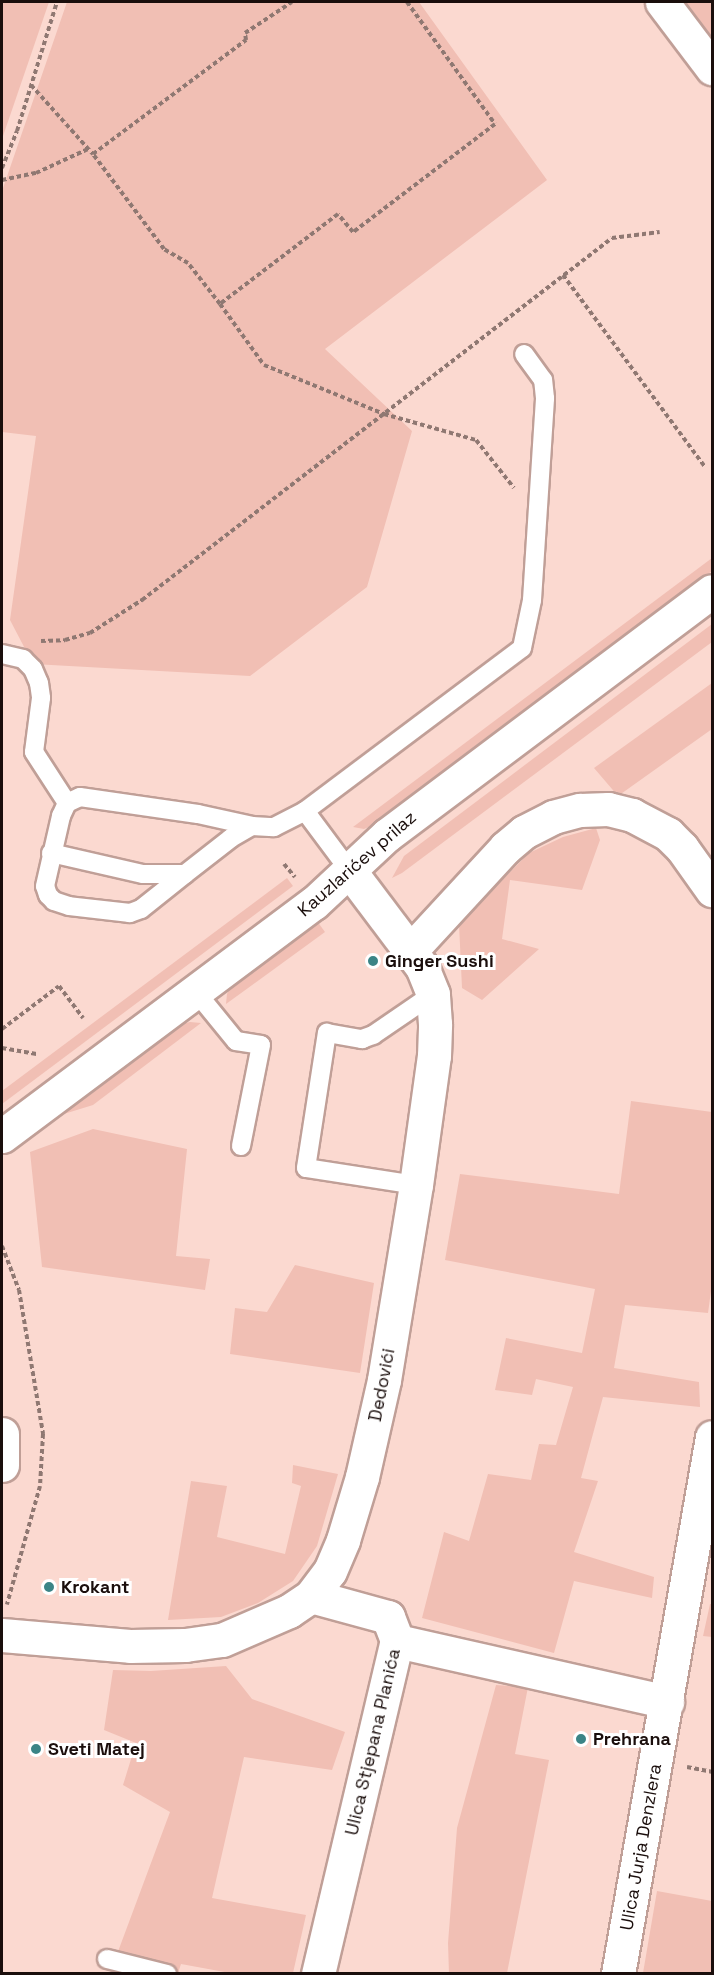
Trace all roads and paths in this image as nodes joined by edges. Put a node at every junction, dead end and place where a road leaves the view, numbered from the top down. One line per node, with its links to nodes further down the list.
1 (57, 2): 6 (path)
2 (292, 2): 8 (path)
3 (407, 2): 13 (path)
4 (662, 2): 5 (street)
5 (712, 68)
6 (30, 85): 7 (path); 9 (path)
7 (88, 149): 8 (path); 10 (path)
8 (93, 154): 13 (path)
9 (2, 168)
10 (2, 180)
11 (660, 232): 12 (path)
12 (564, 275): 15 (path); 16 (path)
13 (220, 304): 15 (path)
14 (524, 354): 17 (lane)
15 (384, 414): 17 (path); 19 (path)
16 (705, 466)
17 (536, 527): 22 (lane)
18 (712, 591): 26 (street, Kauzlarićev prilaz)
19 (37, 641)
20 (2, 654): 21 (lane)
21 (67, 803): 23 (lane); 24 (lane)
22 (305, 812): 23 (lane); 26 (lane)
23 (252, 826): 27 (lane)
24 (51, 853): 27 (lane); 27 (lane)
25 (284, 864): 28 (path)
26 (349, 870): 30 (street, Dedovići); 31 (street, Kauzlarićev prilaz)
27 (185, 874)
28 (299, 882)
29 (712, 890): 30 (street)
30 (411, 950): 32 (street, Dedovići)
31 (196, 992): 37 (street, Kauzlarićev prilaz); 38 (lane)
32 (433, 994): 39 (street, Dedovići); 39 (lane)
33 (83, 1018): 34 (path)
34 (2, 1029)
35 (2, 1048): 36 (path)
36 (36, 1054)
37 (2, 1136)
38 (241, 1146)
39 (417, 1185): 43 (street, Dedovići)
40 (2, 1434): 42 (street)
41 (712, 1437): 46 (street, Ulica Jurja Denzlera)
42 (2, 1465)
43 (311, 1596): 44 (street, Dedovići); 45 (street)
44 (2, 1635)
45 (397, 1641): 46 (street, Ulica Stjepana Planića); 49 (street, Ulica Stjepana Planića)
46 (668, 1702): 50 (street, Ulica Jurja Denzlera)
47 (107, 1959): 48 (lane)
48 (167, 1974)
49 (318, 1974)
50 (618, 1974)

